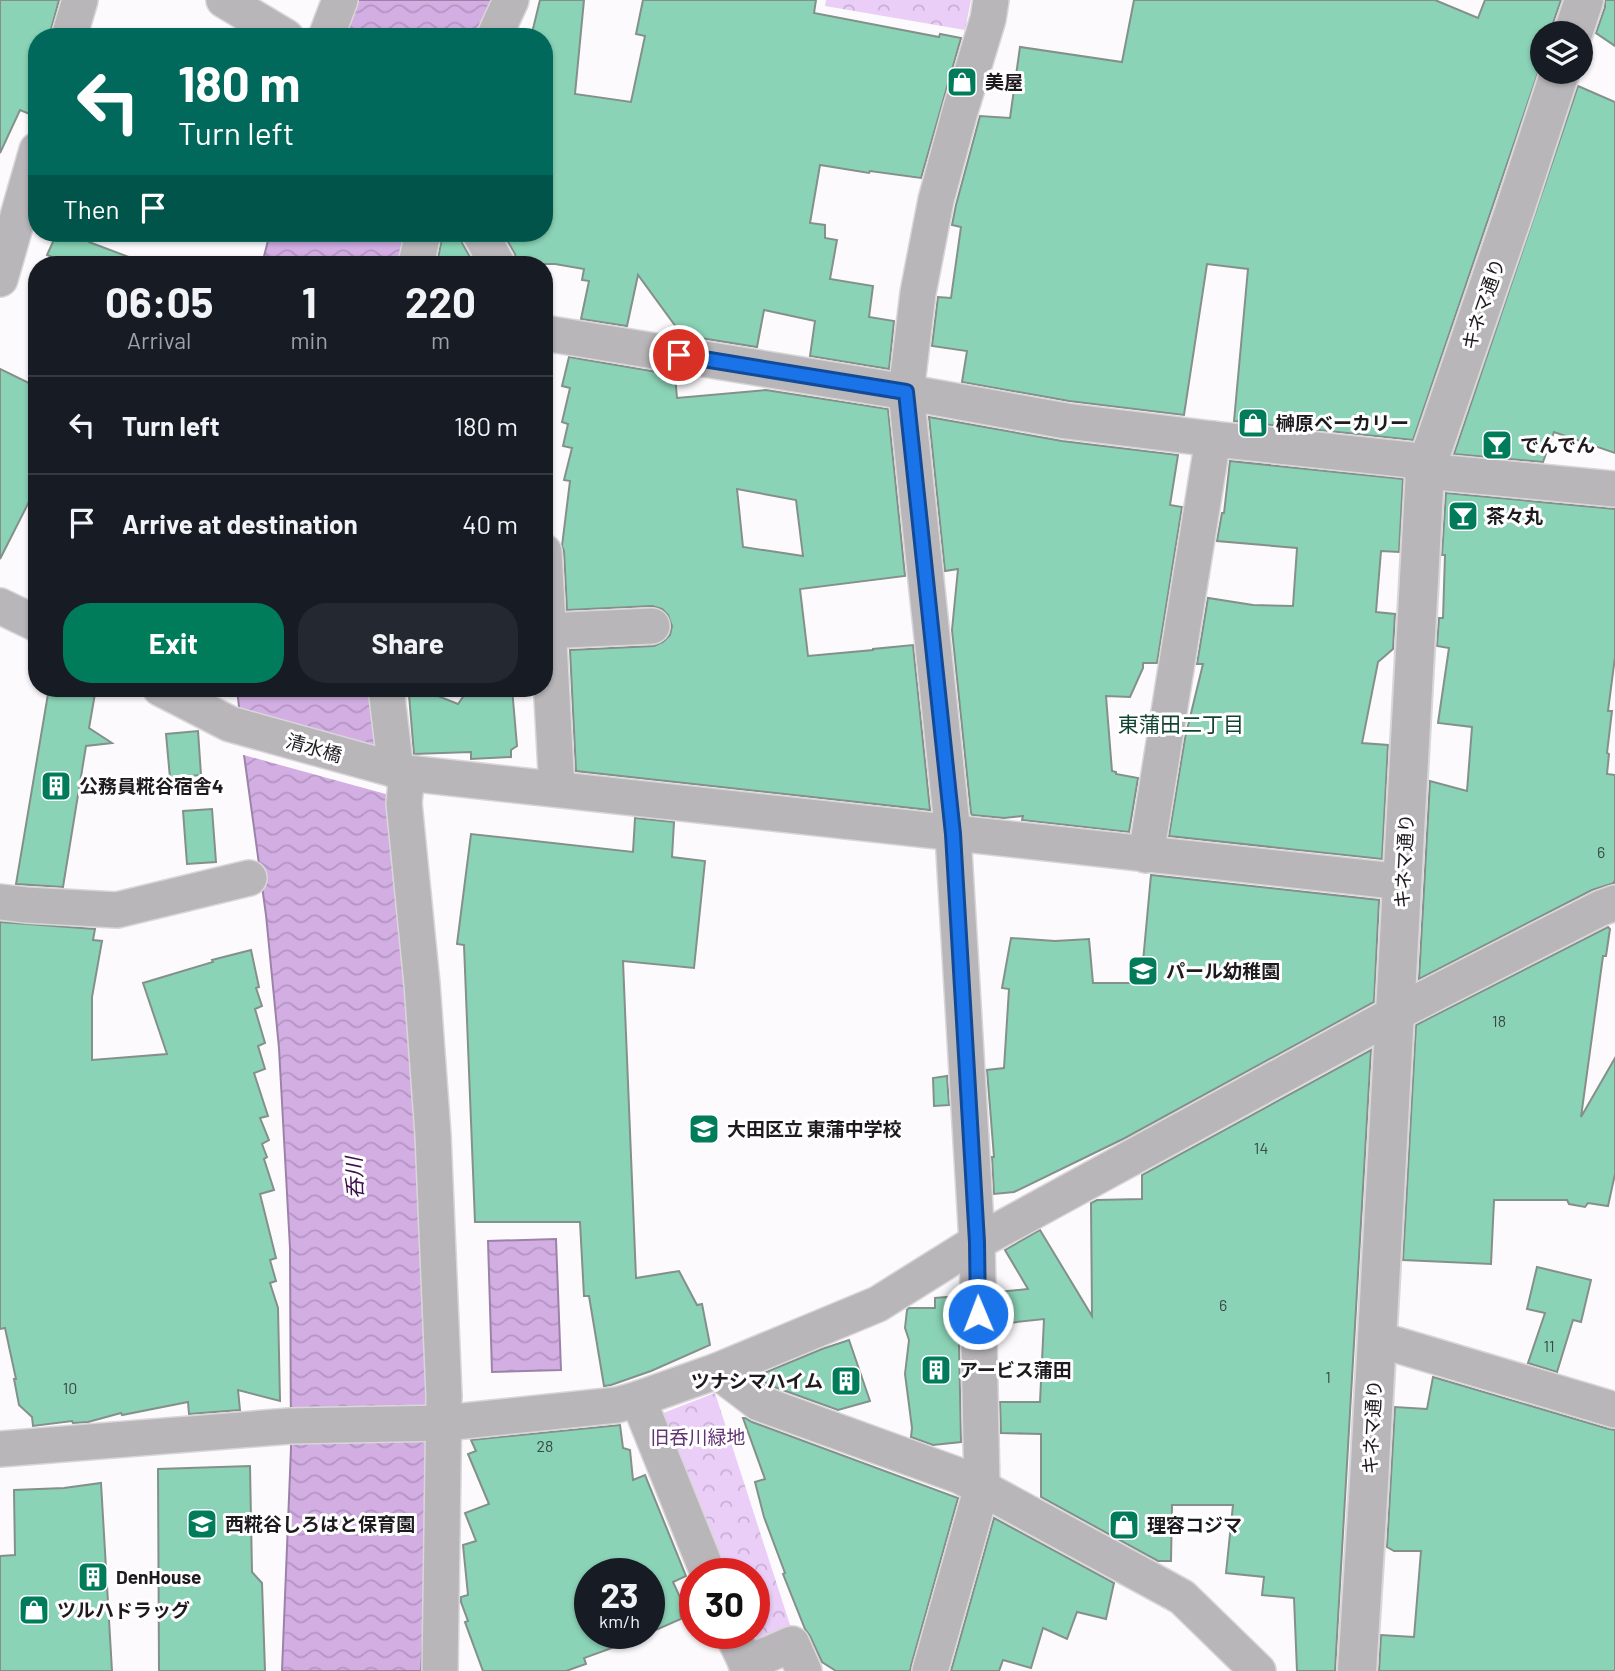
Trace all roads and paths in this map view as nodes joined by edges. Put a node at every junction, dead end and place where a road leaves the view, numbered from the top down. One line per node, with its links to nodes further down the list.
1 (80, 0): 8 (street)
2 (224, 0): 9 (street)
3 (340, 0): 10 (street)
4 (511, 0): 11 (street)
5 (991, 0): 16 (street)
6 (1584, 0): 7 (street)
7 (1577, 21)
8 (72, 28)
9 (271, 28)
10 (329, 28)
11 (498, 28)
12 (1556, 84): 18 (street, キネマ通り)
13 (28, 181): 14 (street)
14 (0, 279)
15 (553, 334): 16 (street)
16 (906, 392): 17 (street); 29 (street)
17 (1213, 439): 18 (street); 30 (street)
18 (1425, 471): 19 (street); 32 (street, キネマ通り)
19 (1615, 489)
20 (0, 606): 21 (street)
21 (28, 620)
22 (652, 626): 23 (street)
23 (553, 631)
24 (178, 697): 27 (street, 清水橋)
25 (387, 697): 27 (street)
26 (550, 697): 28 (street)
27 (398, 771): 28 (street, 清水橋); 41 (street)
28 (556, 789): 29 (street, 清水橋)
29 (953, 834): 30 (street, 清水橋); 36 (street)
30 (1146, 855): 32 (street, 清水橋)
31 (249, 878): 33 (street)
32 (1403, 882): 35 (street, キネマ通り)
33 (0, 902)
34 (1615, 903): 35 (street)
35 (1396, 1013): 36 (street); 37 (street, キネマ通り)
36 (977, 1242): 38 (street); 43 (street)
37 (1377, 1339): 40 (street); 50 (street, キネマ通り)
38 (717, 1371): 39 (street); 43 (street)
39 (638, 1399): 41 (street); 44 (street)
40 (1615, 1410)
41 (441, 1414): 42 (street); 46 (street)
42 (0, 1449)
43 (982, 1487): 48 (street); 49 (street)
44 (702, 1558)
45 (742, 1656): 47 (street)
46 (440, 1671)
47 (804, 1671)
48 (930, 1671)
49 (1258, 1671)
50 (1357, 1671)

